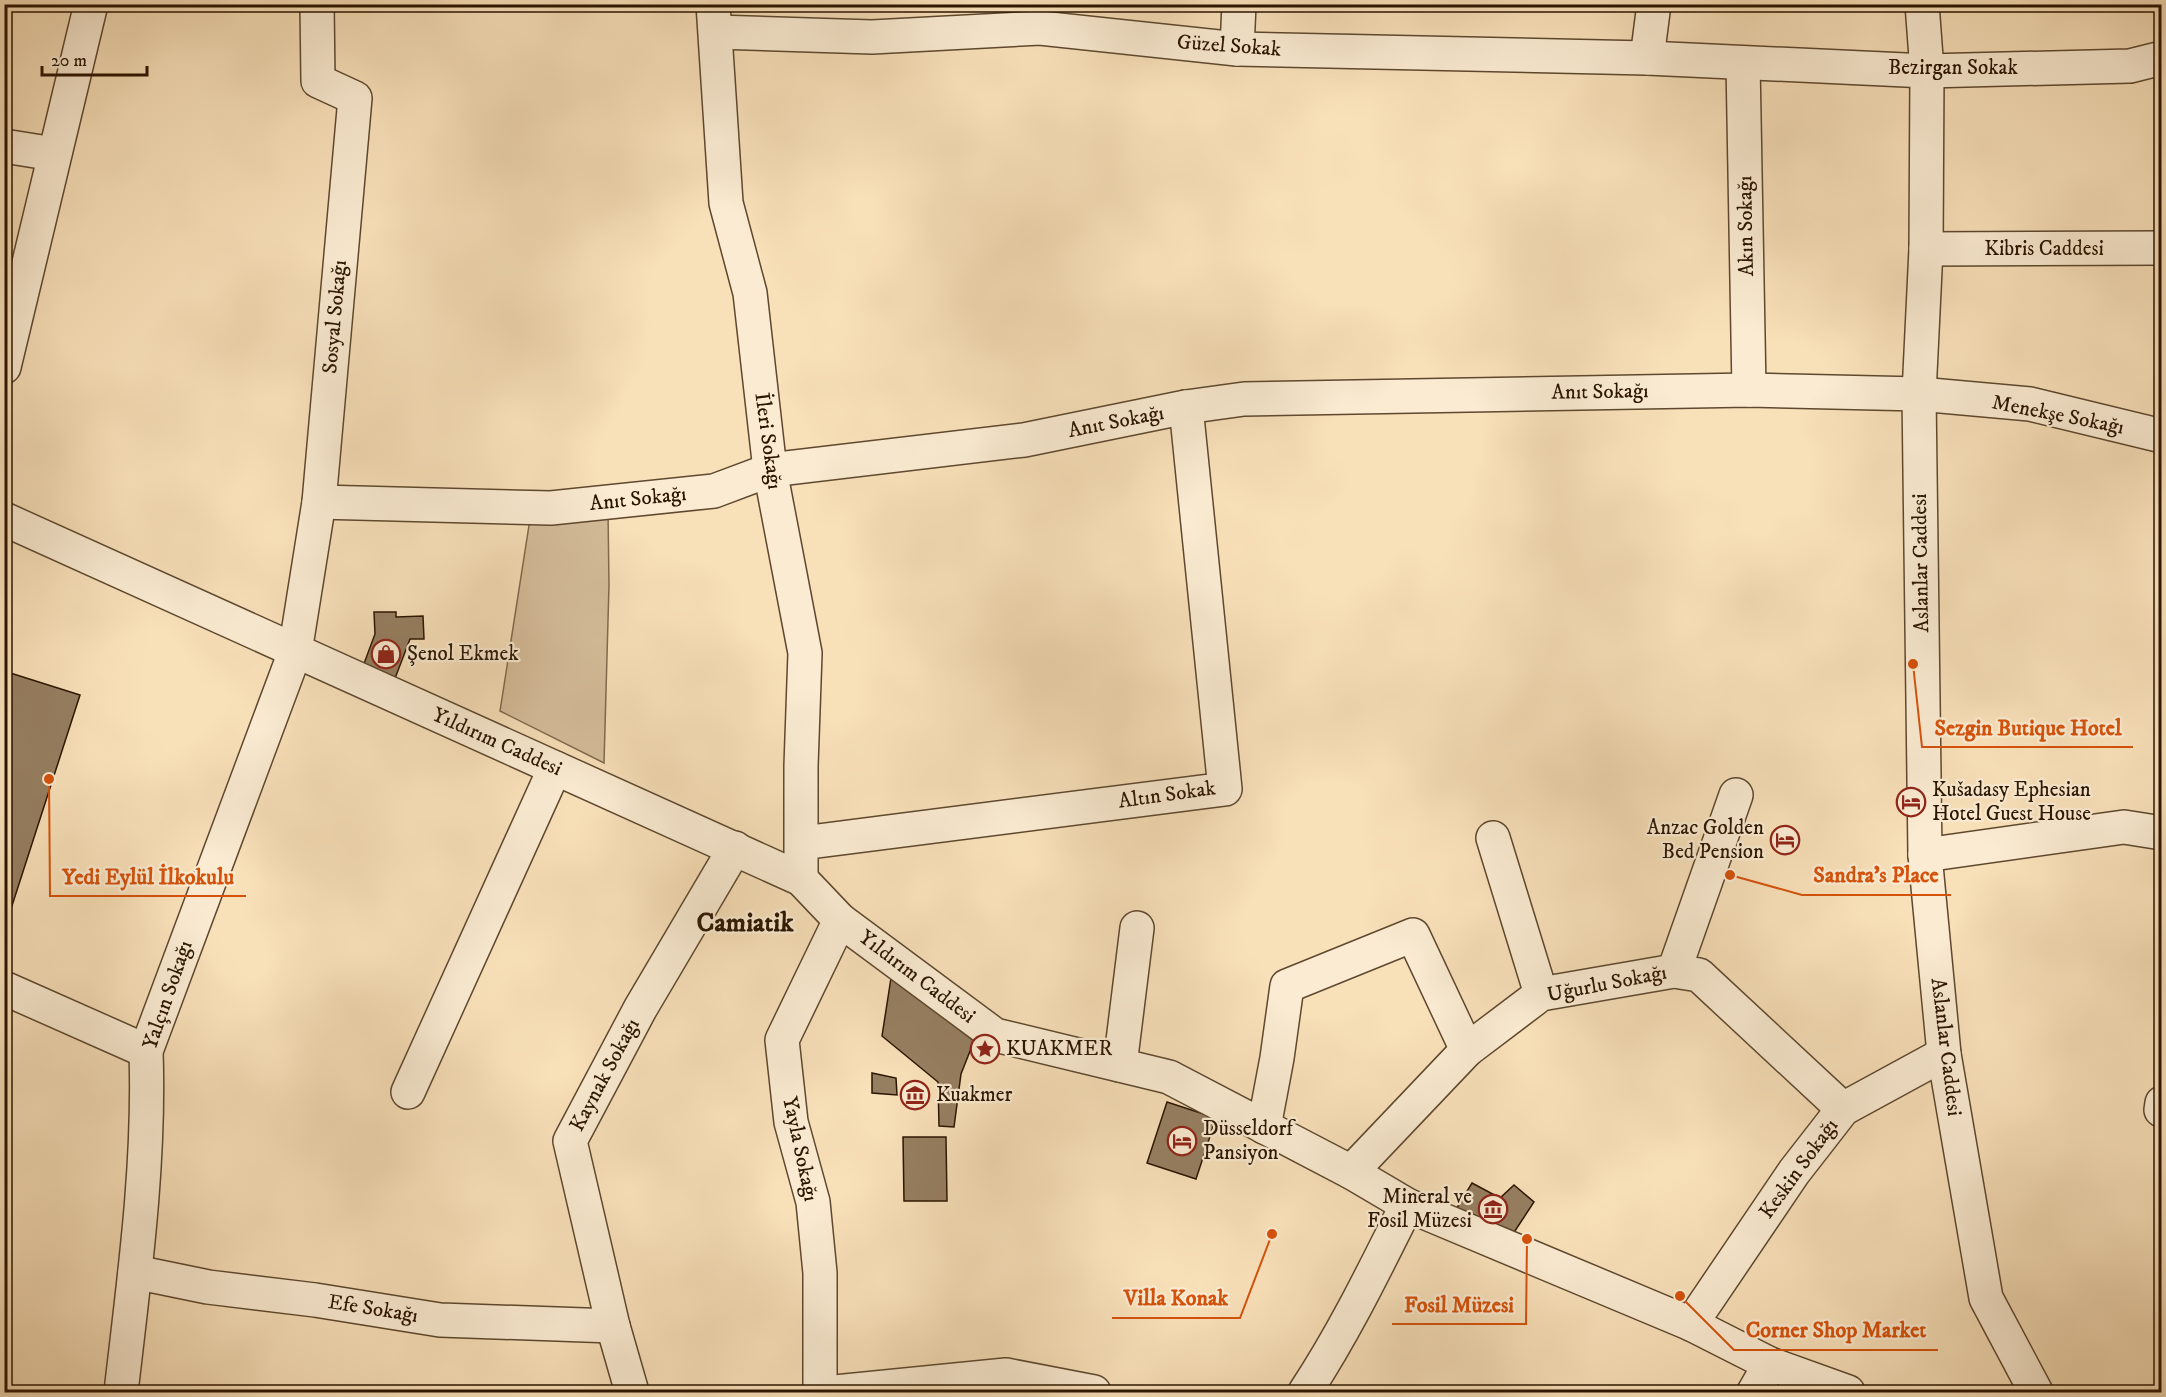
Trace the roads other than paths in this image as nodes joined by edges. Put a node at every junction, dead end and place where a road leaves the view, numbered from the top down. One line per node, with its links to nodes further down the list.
1 (91, 4): 14 (street)
2 (317, 4): 23 (street, Sosyal Sokağı)
3 (1239, 4): 8 (street)
4 (1654, 4): 9 (street)
5 (1922, 4): 12 (street, Aslanlar Caddesi)
6 (1038, 16): 7 (street, Güzel Sokak); 8 (street, Güzel Sokak)
7 (715, 18): 22 (street, İleri Sokağı)
8 (1237, 49): 9 (street, Güzel Sokak)
9 (1647, 58): 11 (street, Güzel Sokak)
10 (2162, 58): 12 (street, Bezirgan Sokak)
11 (1743, 63): 12 (street, Bezirgan Sokak); 18 (street, Akın Sokağı)
12 (1927, 71): 16 (street, Aslanlar Caddesi)
13 (4, 146): 14 (street)
14 (54, 154): 17 (street)
15 (2162, 248): 16 (street, Kibris Caddesi)
16 (1926, 249): 19 (street, Aslanlar Caddesi)
17 (4, 367)
18 (1749, 390): 19 (street, Anıt Sokağı); 20 (street, Anıt Sokağı)
19 (1919, 394): 21 (street, Menekşe Sokağı); 32 (street, Aslanlar Caddesi)
20 (1186, 407): 22 (street, Anıt Sokağı); 30 (street, Altın Sokak)
21 (2162, 436)
22 (770, 470): 23 (street, Anıt Sokağı); 30 (street, İleri Sokağı)
23 (319, 502): 25 (street, Sosyal Sokağı)
24 (4, 519): 25 (street, Yıldırım Caddesi)
25 (295, 651): 26 (street, Yıldırım Caddesi); 40 (street, Yalçın Sokağı)
26 (555, 768): 31 (street, Yıldırım Caddesi); 43 (street)
27 (1736, 795): 36 (street)
28 (2162, 833): 32 (street)
29 (1493, 838): 38 (street)
30 (802, 843): 33 (street, İleri Sokağı)
31 (735, 848): 33 (street, Yıldırım Caddesi); 50 (street, Kaynak Sokağı)
32 (1925, 855): 41 (street, Aslanlar Caddesi)
33 (801, 879): 34 (street, Yıldırım Caddesi)
34 (840, 920): 42 (street, Yıldırım Caddesi); 54 (street, Yayla Sokağı)
35 (1137, 928): 42 (street)
36 (1674, 971): 38 (street, Uğurlu Sokağı); 44 (street, Uğurlu Sokağı)
37 (4, 988): 40 (street)
38 (1541, 994): 39 (street, Uğurlu Sokağı)
39 (1467, 1050): 45 (street); 46 (street, Uğurlu Sokağı)
40 (146, 1051): 48 (street, Yalçın Sokağı)
41 (1944, 1054): 44 (street, Keskin Sokağı); 60 (street, Aslanlar Caddesi)
42 (1120, 1065): 45 (street, Yıldırım Caddesi)
43 (408, 1092)
44 (1843, 1109): 49 (street, Keskin Sokağı)
45 (1264, 1127): 46 (street, Yıldırım Caddesi)
46 (1351, 1172): 47 (street, Yıldırım Caddesi)
47 (1407, 1205): 49 (street, Yıldırım Caddesi); 57 (street)
48 (135, 1272): 50 (street, Efe Sokağı); 52 (street, Yalçın Sokağı)
49 (1691, 1324): 51 (street, Yıldırım Caddesi)
50 (613, 1326): 53 (street, Kaynak Sokağı)
51 (1770, 1364): 58 (street); 59 (street, Yıldırım Caddesi)
52 (121, 1392)
53 (632, 1392)
54 (820, 1392)
55 (835, 1392): 56 (street)
56 (1094, 1392)
57 (1305, 1392)
58 (1754, 1392)
59 (1848, 1392)
60 (2036, 1392)

